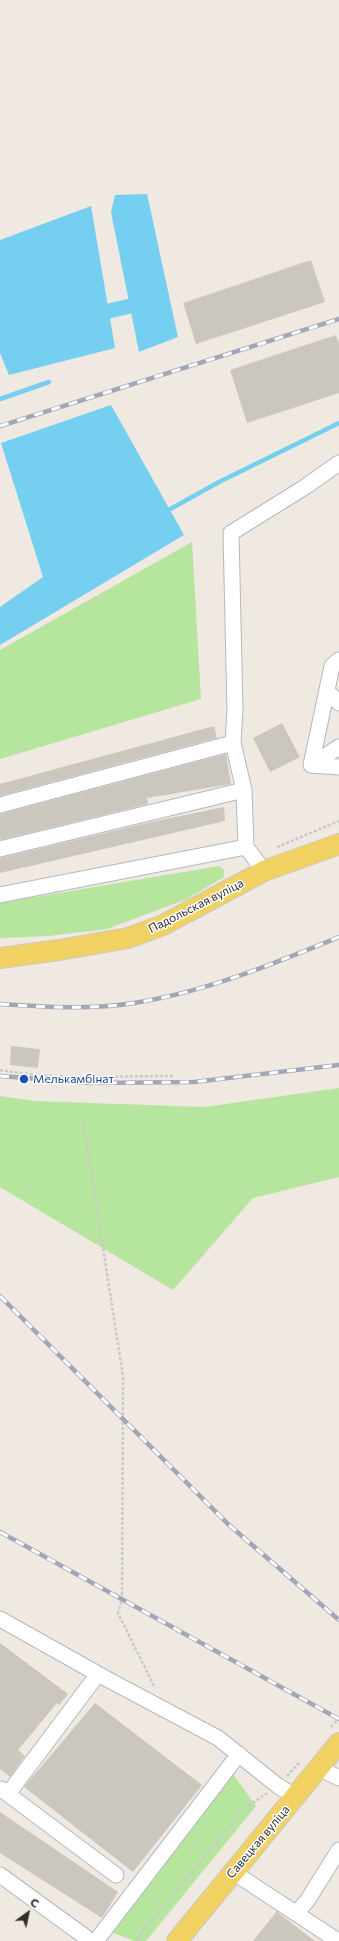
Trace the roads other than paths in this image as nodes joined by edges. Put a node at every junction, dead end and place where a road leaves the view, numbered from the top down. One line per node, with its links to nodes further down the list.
1 (339, 463): 5 (street)
2 (339, 660): 3 (street)
3 (327, 691): 4 (street); 7 (street)
4 (339, 703)
5 (233, 743): 9 (street); 10 (street)
6 (339, 747): 7 (street)
7 (311, 765): 8 (street)
8 (339, 767)
9 (244, 790): 12 (street); 13 (street)
10 (0, 805)
11 (339, 844): 13 (main road, Падольская вуліца)
12 (0, 848)
13 (255, 858): 14 (street); 15 (main road, Падольская вуліца)
14 (0, 896)
15 (0, 958)
16 (0, 1619): 17 (street)
17 (98, 1674): 19 (street); 22 (street)
18 (334, 1737): 20 (main road, Савецкая вуліца)
19 (239, 1754): 23 (street); 30 (street)
20 (311, 1763): 21 (street); 23 (main road, Савецкая вуліца)
21 (339, 1778)
22 (4, 1791): 27 (street)
23 (296, 1797): 25 (main road, Савецкая вуліца)
24 (339, 1850): 28 (street)
25 (233, 1872): 28 (street); 31 (main road, Савецкая вуліца)
26 (0, 1875): 29 (street)
27 (116, 1875)
28 (296, 1913): 32 (street)
29 (91, 1941)
30 (96, 1941)
31 (177, 1941)
32 (338, 1941)

